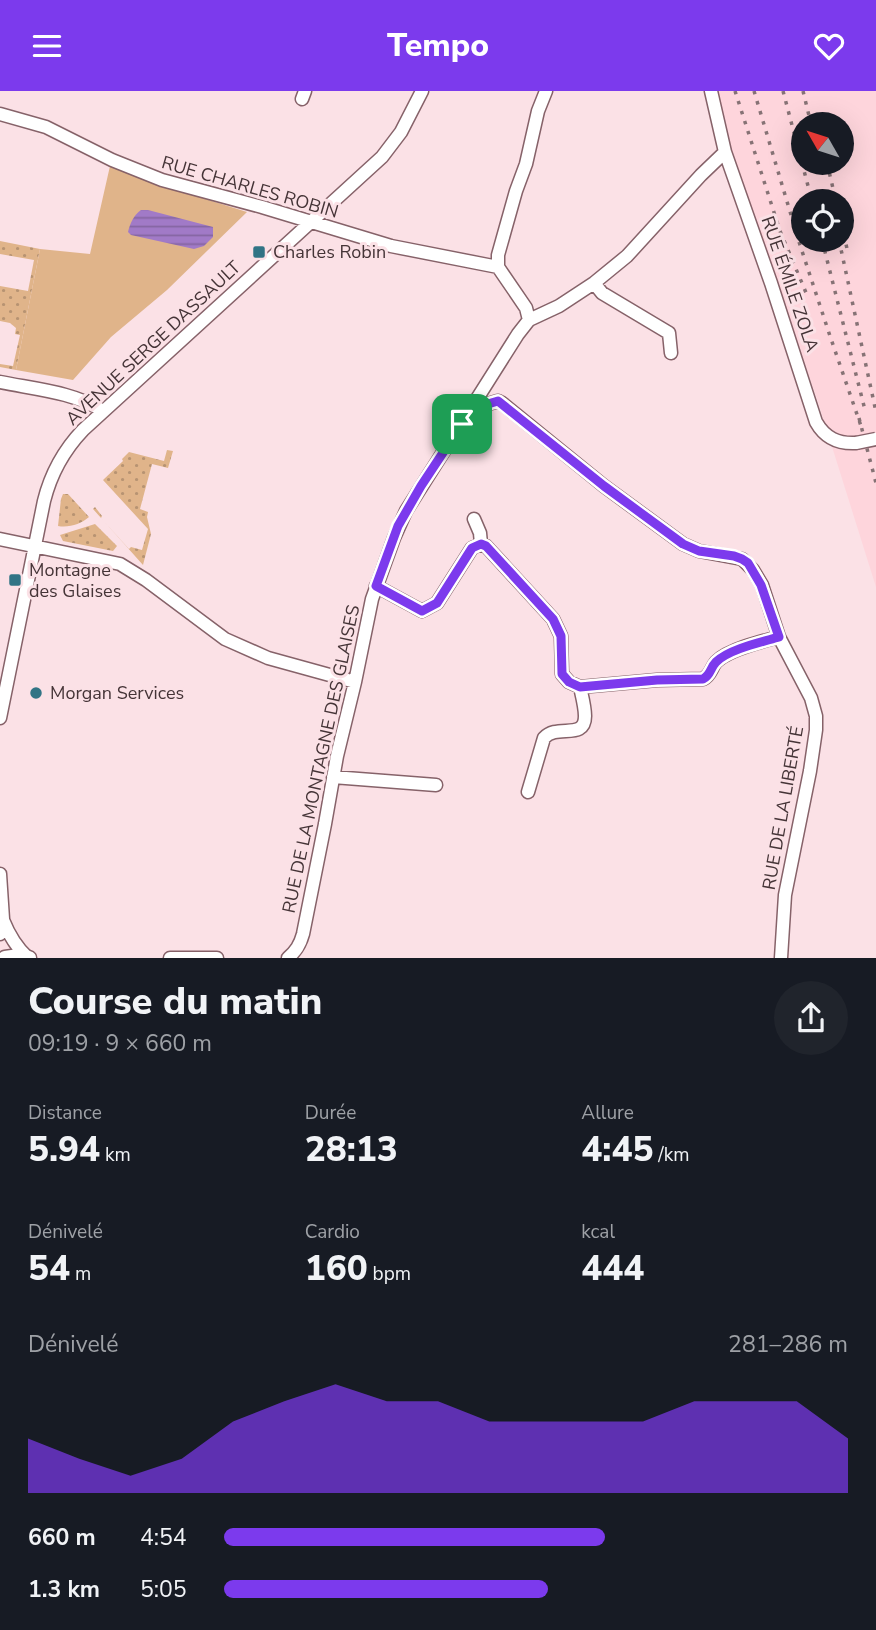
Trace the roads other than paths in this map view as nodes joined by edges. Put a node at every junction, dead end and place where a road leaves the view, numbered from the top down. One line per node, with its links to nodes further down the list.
1 (422, 91): 6 (street, AVENUE SERGE DASSAULT)
2 (546, 91): 7 (street)
3 (711, 91): 5 (street, RUE ÉMILE ZOLA)
4 (0, 114): 6 (street, RUE CHARLES ROBIN)
5 (725, 152): 8 (street, RUE DE LA MONTAGNE DES GLAISES); 14 (street, RUE ÉMILE ZOLA, bridge)
6 (312, 222): 7 (street, RUE CHARLES ROBIN); 12 (street, AVENUE SERGE DASSAULT)
7 (498, 267): 9 (street)
8 (594, 283): 9 (street, RUE DE LA MONTAGNE DES GLAISES); 10 (street)
9 (529, 320): 13 (street, RUE DE LA MONTAGNE DES GLAISES)
10 (671, 353)
11 (0, 382): 12 (street)
12 (103, 411): 18 (street, AVENUE SERGE DASSAULT)
13 (462, 424): 19 (street, RUE DE LA MONTAGNE DES GLAISES); 20 (street, RUE DE LA LIBERTÉ)
14 (876, 439)
15 (474, 519): 17 (street)
16 (0, 540): 18 (street)
17 (481, 544): 19 (street); 22 (street)
18 (34, 546): 21 (street); 23 (street, AVENUE SERGE DASSAULT)
19 (376, 586): 21 (street, RUE DE LA MONTAGNE DES GLAISES)
20 (779, 637): 22 (street); 35 (street, RUE DE LA LIBERTÉ)
21 (355, 682): 24 (street, RUE DE LA MONTAGNE DES GLAISES)
22 (580, 687): 26 (street)
23 (0, 718)
24 (333, 777): 25 (street); 34 (street, RUE DE LA MONTAGNE DES GLAISES)
25 (436, 785)
26 (528, 792)
27 (0, 874): 28 (street)
28 (2, 919): 29 (street); 31 (street)
29 (0, 934)
30 (5, 958): 31 (main road)
31 (28, 958)
32 (170, 958): 33 (street)
33 (217, 958)
34 (288, 958)
35 (781, 958)

